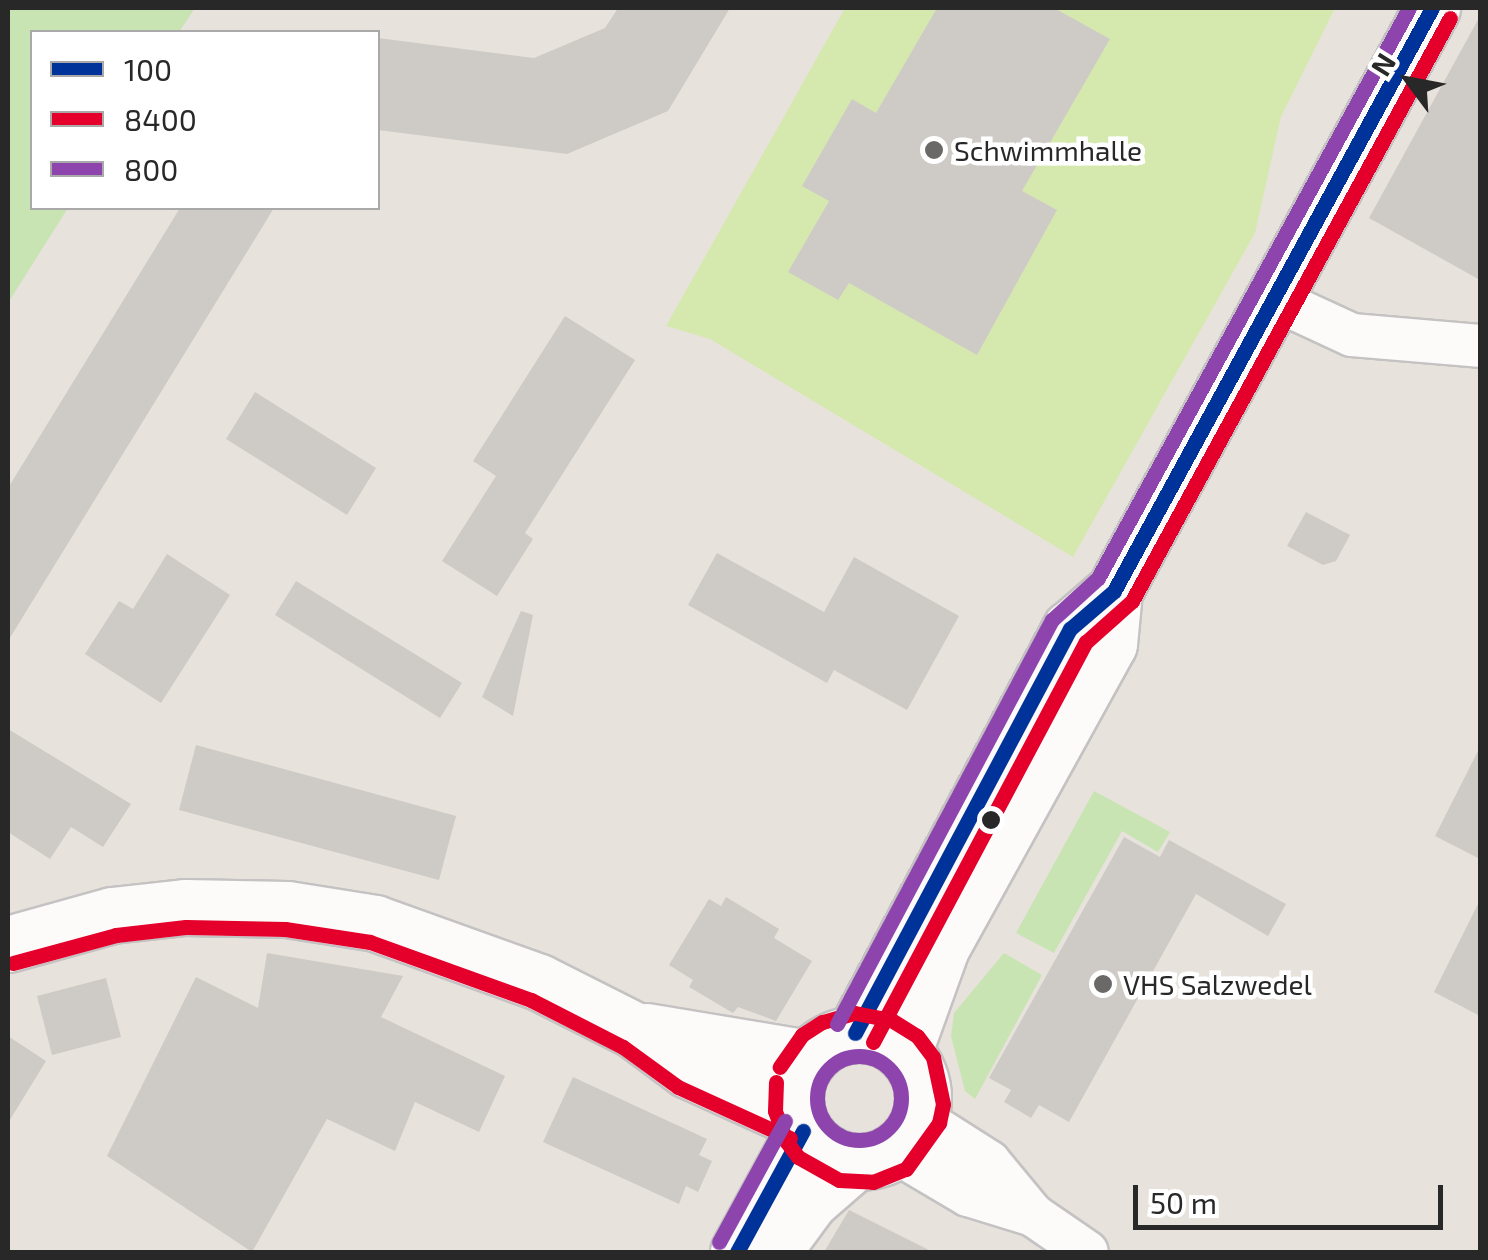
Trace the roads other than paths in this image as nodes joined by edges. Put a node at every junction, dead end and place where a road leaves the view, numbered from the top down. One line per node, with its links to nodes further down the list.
1 (1432, 8): 2 (main road)
2 (1274, 299): 3 (street); 6 (main road)
3 (1480, 346)
4 (8, 944): 5 (main road)
5 (634, 1030): 7 (main road); 8 (main road)
6 (880, 1042): 7 (main road); 9 (main road)
7 (808, 1058): 8 (main road)
8 (800, 1126): 9 (main road); 10 (street)
9 (891, 1144): 11 (street); 12 (street)
10 (737, 1252)
11 (775, 1252)
12 (1087, 1252)

